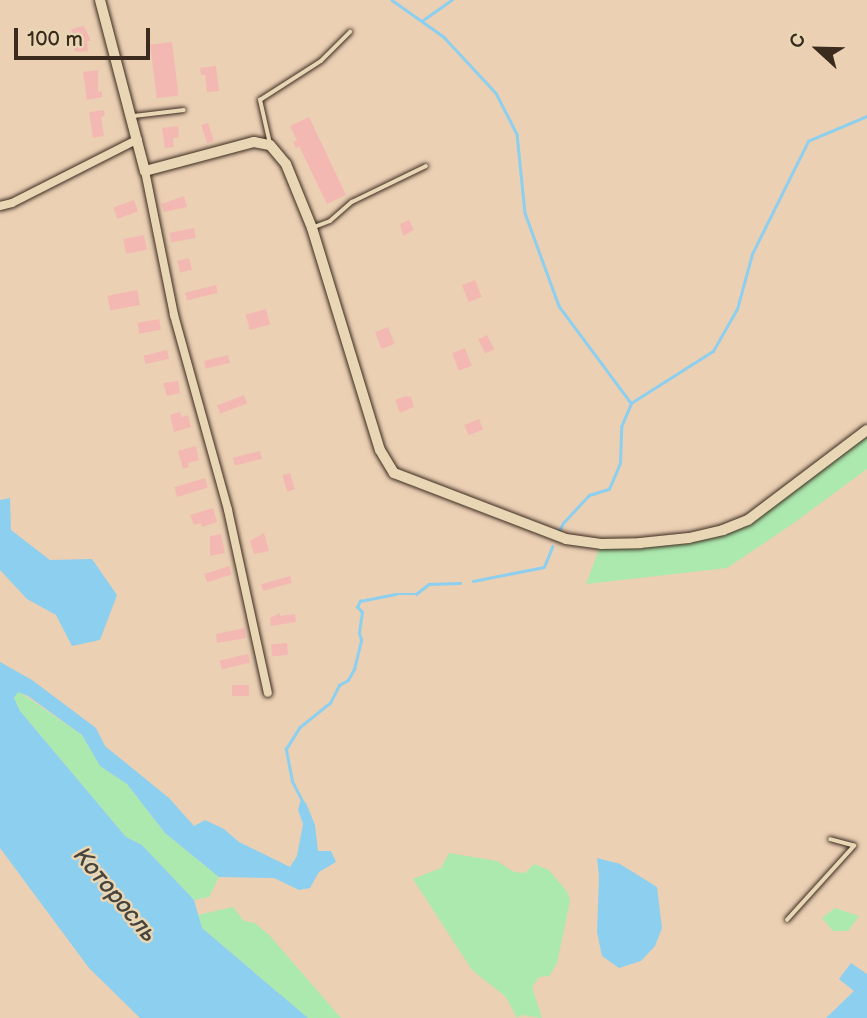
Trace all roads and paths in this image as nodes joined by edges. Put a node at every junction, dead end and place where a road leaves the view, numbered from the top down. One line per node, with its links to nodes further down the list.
1 (100, 0): 4 (street)
2 (350, 32): 6 (lane)
3 (184, 110): 4 (lane)
4 (132, 116): 5 (street)
5 (138, 139): 8 (street); 9 (street)
6 (271, 145): 8 (street); 10 (street)
7 (426, 166): 10 (lane)
8 (145, 171): 12 (street)
9 (0, 206)
10 (312, 228): 11 (street)
11 (867, 430)
12 (268, 693)
13 (831, 840): 14 (lane)
14 (787, 920)

